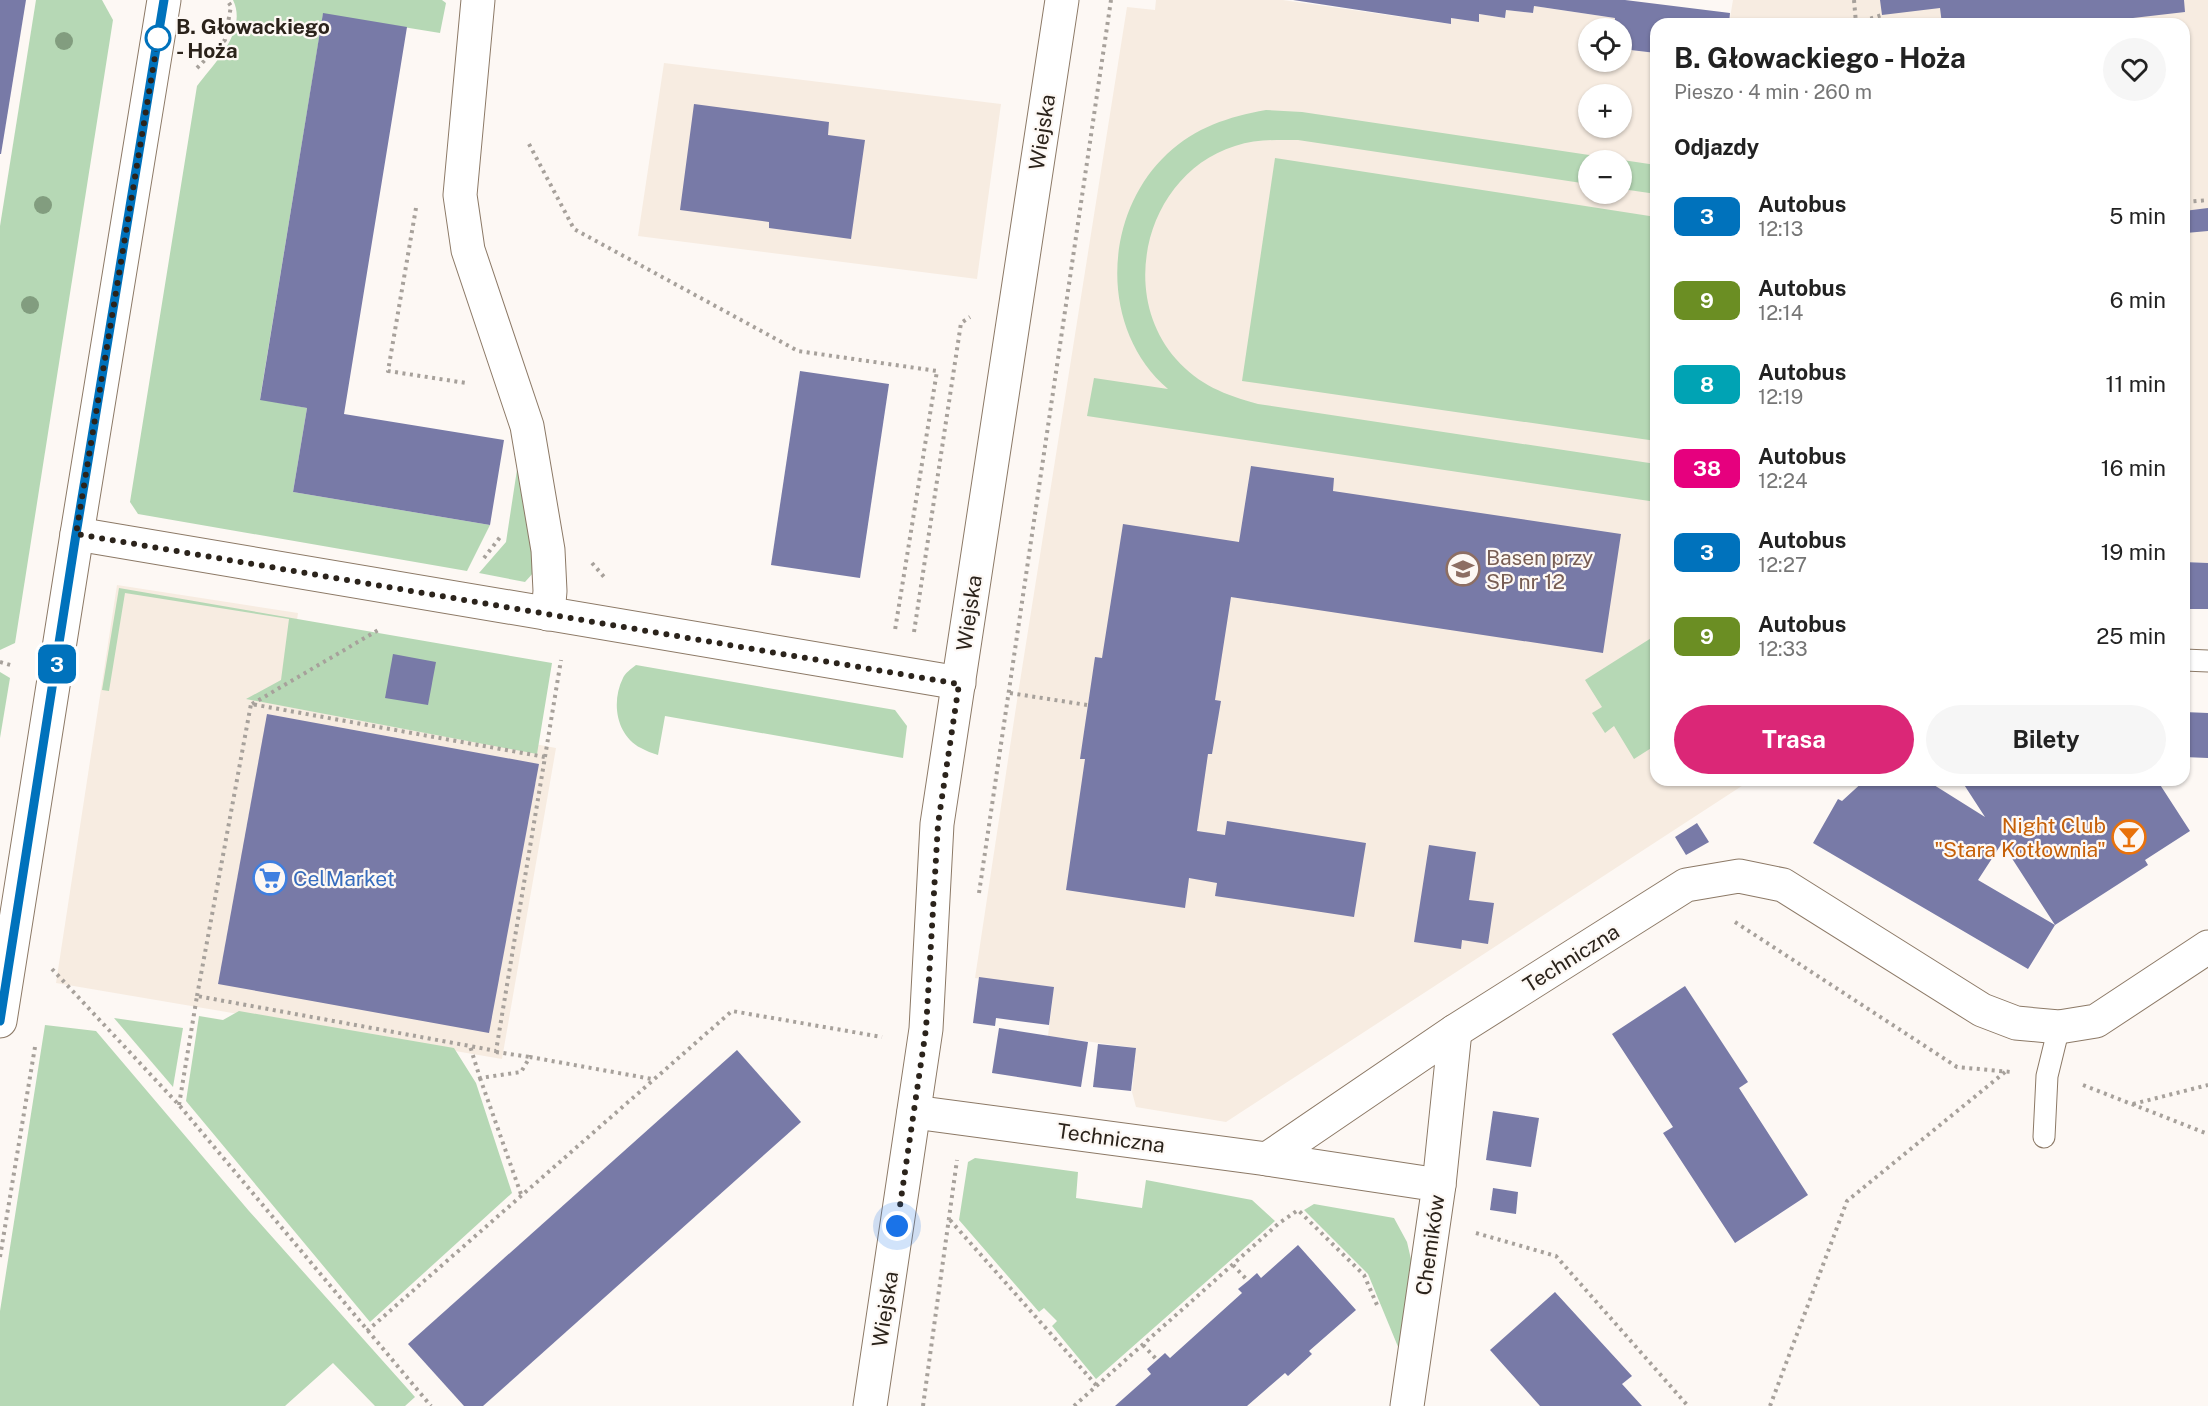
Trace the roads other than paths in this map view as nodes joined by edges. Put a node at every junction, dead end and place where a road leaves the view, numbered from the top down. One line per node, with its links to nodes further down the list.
1 (164, 0): 4 (street)
2 (478, 0): 5 (street)
3 (1062, 0): 8 (street, Wiejska)
4 (76, 534): 5 (street); 10 (street)
5 (548, 614): 8 (street)
6 (2190, 660): 7 (lane)
7 (2208, 661)
8 (959, 684): 13 (street, Wiejska)
9 (2208, 947): 11 (street, Techniczna)
10 (0, 1021)
11 (2059, 1027): 12 (street, Techniczna); 14 (lane)
12 (1455, 1031): 15 (street, Techniczna); 16 (street)
13 (914, 1112): 15 (street, Techniczna); 17 (street, Wiejska)
14 (2044, 1137)
15 (1268, 1159): 16 (street, Chemików)
16 (1439, 1185): 18 (street, Chemików)
17 (870, 1406)
18 (1407, 1406)

